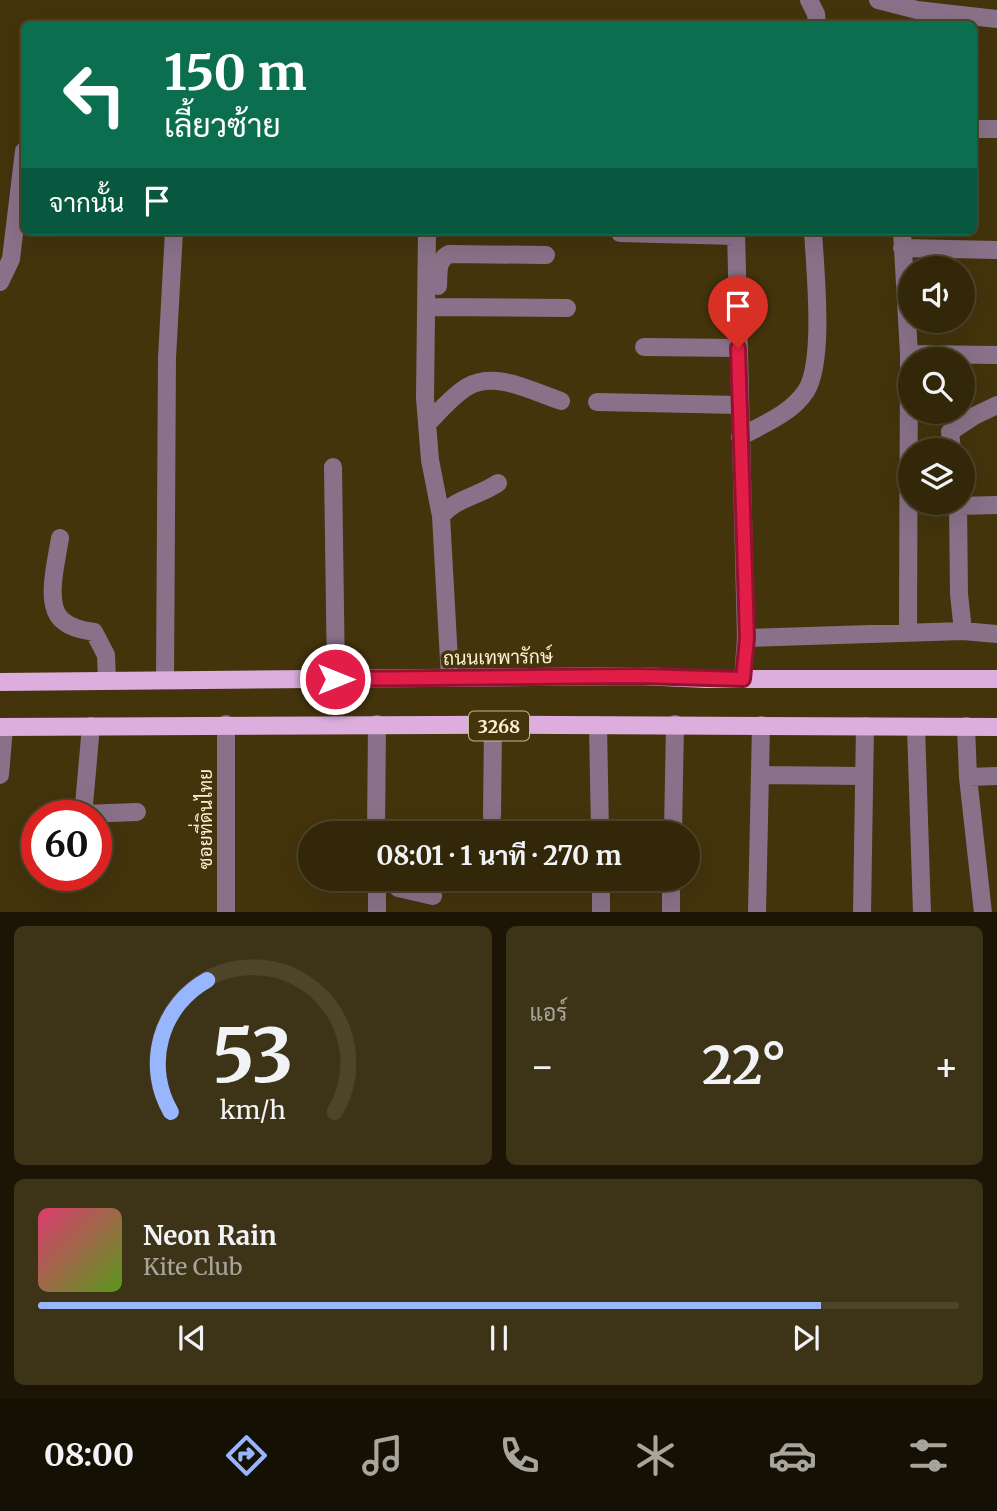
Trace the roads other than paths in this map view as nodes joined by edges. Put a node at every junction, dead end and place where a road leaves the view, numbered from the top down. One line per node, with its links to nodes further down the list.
1 (809, 0): 4 (street)
2 (878, 0): 3 (street)
3 (997, 19)
4 (817, 21)
5 (977, 129): 6 (street)
6 (997, 129)
7 (21, 177): 15 (street)
8 (174, 235): 47 (street)
9 (427, 235): 16 (street)
10 (736, 235): 20 (street)
11 (813, 235): 29 (street)
12 (902, 239): 13 (street); 19 (street)
13 (997, 250)
14 (546, 255): 16 (street)
15 (0, 282)
16 (432, 307): 17 (street); 27 (street)
17 (567, 308)
18 (644, 347): 20 (street)
19 (909, 347)
20 (738, 348): 25 (street)
21 (997, 355): 22 (street)
22 (975, 356)
23 (561, 401): 27 (street)
24 (597, 402): 25 (street)
25 (739, 405): 29 (street)
26 (997, 405): 30 (street)
27 (427, 424): 36 (street)
28 (909, 424): 38 (street)
29 (740, 437): 41 (street)
30 (954, 438)
31 (333, 467): 43 (street)
32 (498, 482): 36 (street)
33 (975, 504): 34 (street)
34 (997, 505)
35 (958, 515): 39 (street)
36 (442, 516): 42 (street)
37 (60, 538): 46 (street)
38 (908, 631): 39 (street); 41 (street)
39 (963, 631): 40 (street)
40 (997, 634)
41 (747, 638): 44 (street)
42 (450, 678): 43 (main road, ถนนเทพารักษ์); 44 (main road, ถนนเทพารักษ์)
43 (335, 679): 47 (main road, ถนนเทพารักษ์)
44 (743, 679): 45 (main road, ถนนเทพารักษ์)
45 (997, 679)
46 (107, 680): 47 (main road, ถนนเทพารักษ์); 48 (main road, ถนนเทพารักษ์)
47 (165, 680)
48 (0, 682)
49 (226, 724): 50 (main road, 3268); 54 (main road, 3268); 78 (street, ซอยที่ดินไทย)
50 (377, 724): 55 (main road, 3268); 70 (street)
51 (675, 724): 52 (main road, 3268); 53 (main road, 3268); 72 (street)
52 (598, 725): 55 (main road, 3268); 71 (street)
53 (761, 725): 56 (main road, 3268); 62 (street)
54 (90, 726): 58 (main road, 3268); 66 (street)
55 (493, 726): 69 (street)
56 (865, 726): 59 (main road, 3268); 63 (street)
57 (966, 726): 59 (main road, 3268); 60 (main road, 3268); 65 (street)
58 (2, 727): 61 (street)
59 (916, 727): 84 (street)
60 (997, 727)
61 (0, 775)
62 (760, 775): 63 (street); 82 (street)
63 (864, 776): 83 (street)
64 (997, 776): 65 (street)
65 (968, 777): 85 (street)
66 (84, 800)
67 (137, 812): 68 (street)
68 (112, 813)
69 (492, 816)
70 (376, 821)
71 (600, 821)
72 (673, 821)
73 (377, 891): 79 (street)
74 (411, 891): 77 (street)
75 (601, 891): 80 (street)
76 (671, 891): 81 (street)
77 (433, 896)
78 (226, 912)
79 (377, 912)
80 (601, 912)
81 (671, 912)
82 (757, 912)
83 (862, 912)
84 (922, 912)
85 (983, 912)

